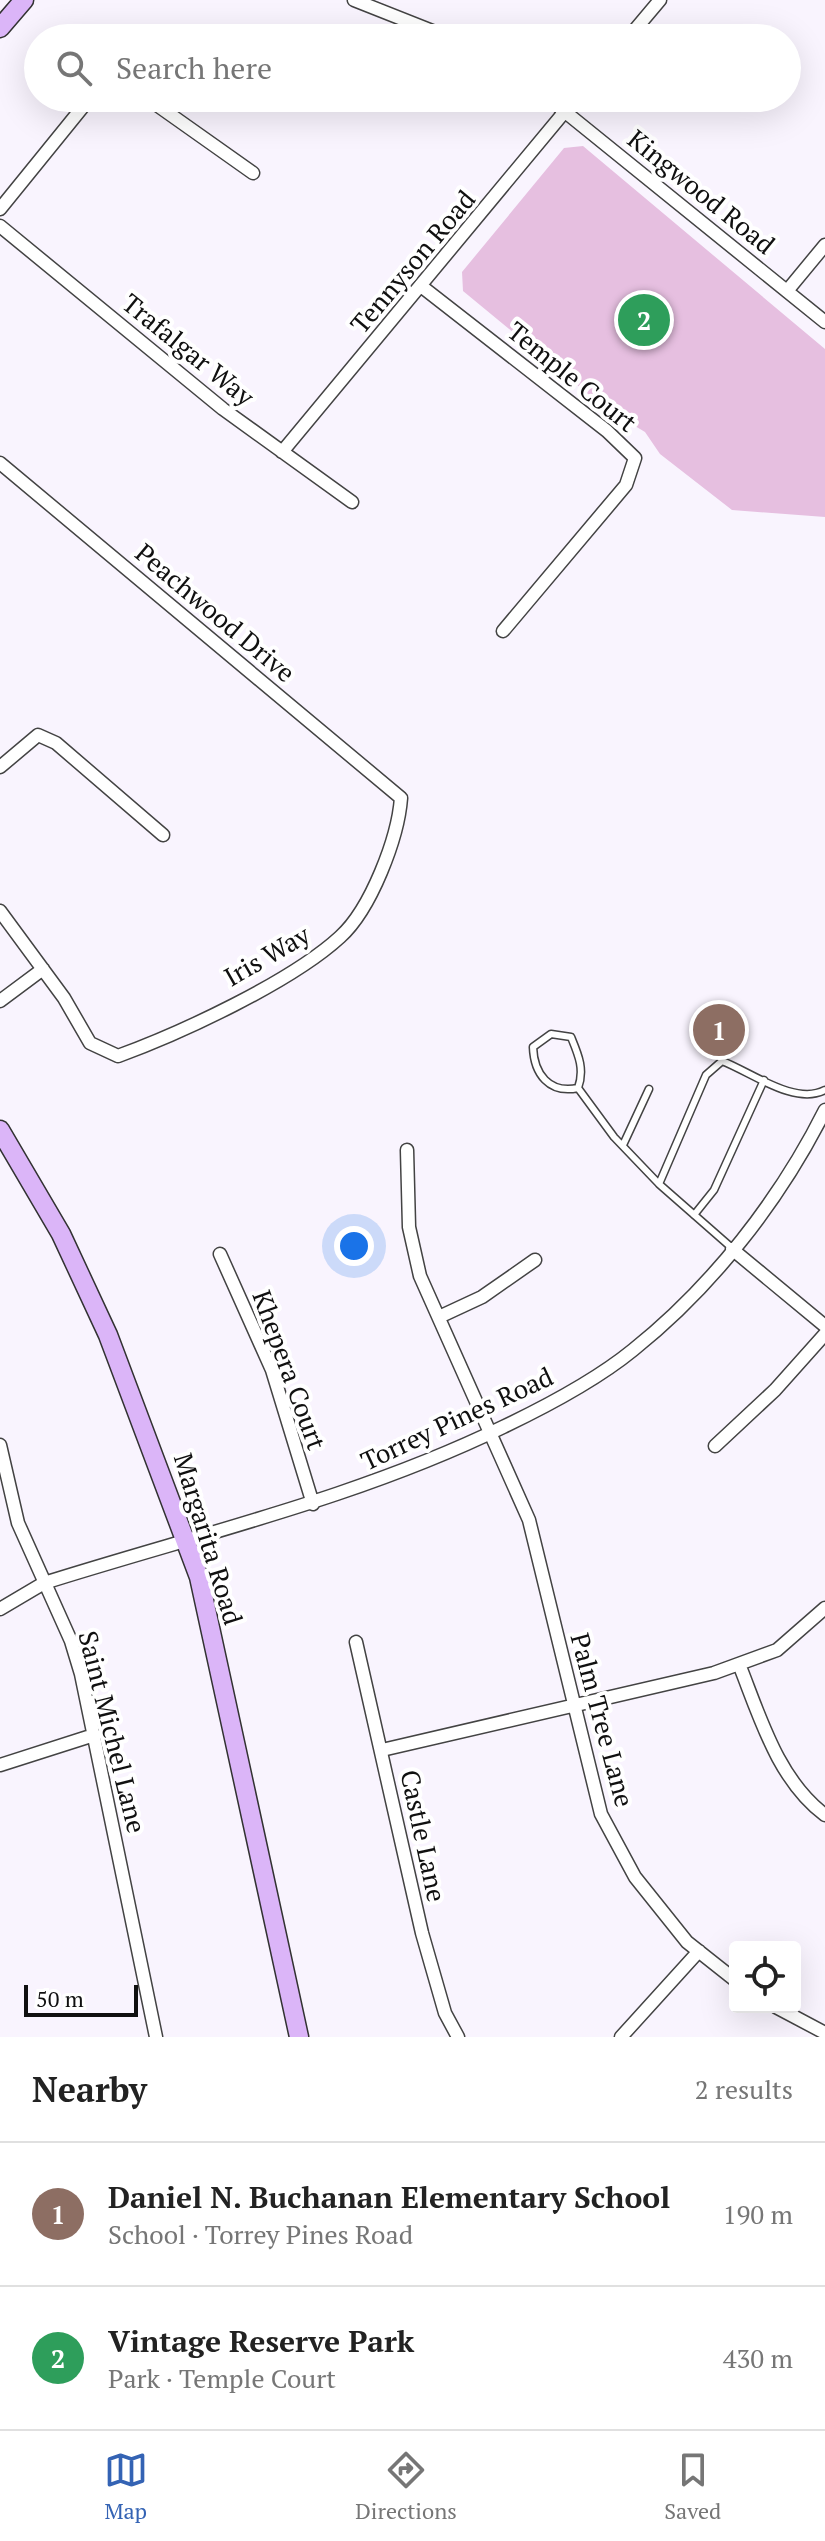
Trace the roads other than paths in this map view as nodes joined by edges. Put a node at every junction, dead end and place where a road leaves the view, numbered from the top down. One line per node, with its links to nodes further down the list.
1 (24, 0): 6 (main road)
2 (354, 0): 4 (street)
3 (660, 0): 5 (street)
4 (415, 24)
5 (640, 24)
6 (0, 28)
7 (79, 112): 12 (street)
8 (167, 112): 11 (street)
9 (563, 112): 15 (street, Tennyson Road)
10 (565, 112): 16 (street, Kingwood Road)
11 (253, 173)
12 (0, 209)
13 (0, 226): 18 (street, Trafalgar Way)
14 (825, 245): 16 (street)
15 (421, 286): 18 (street, Tennyson Road); 21 (street, Temple Court)
16 (787, 291): 17 (street, Kingwood Road)
17 (825, 322)
18 (282, 452): 20 (street, Trafalgar Way)
19 (0, 463): 23 (street, Peachwood Drive)
20 (352, 502)
21 (503, 631)
22 (0, 767): 24 (street)
23 (401, 798): 26 (street, Iris Way)
24 (163, 835)
25 (0, 911): 26 (street)
26 (43, 969): 27 (street)
27 (0, 1001)
28 (764, 1080): 31 (lane); 36 (lane); 37 (lane)
29 (578, 1088): 29 (lane); 34 (lane)
30 (649, 1089): 34 (lane)
31 (825, 1090)
32 (825, 1110): 38 (street, Torrey Pines Road)
33 (0, 1130): 48 (main road, Margarita Road)
34 (623, 1145): 36 (lane)
35 (407, 1150): 41 (street, Palm Tree Lane)
36 (659, 1184): 37 (lane)
37 (694, 1215): 38 (lane)
38 (732, 1249): 42 (street); 44 (street, Torrey Pines Road)
39 (220, 1254): 47 (street, Khepera Court)
40 (535, 1260): 41 (street)
41 (439, 1317): 44 (street, Palm Tree Lane)
42 (825, 1326)
43 (825, 1334): 46 (street)
44 (490, 1433): 47 (street, Torrey Pines Road); 54 (street, Palm Tree Lane)
45 (0, 1445): 49 (street, Saint Michel Lane)
46 (715, 1446)
47 (313, 1504): 48 (street, Torrey Pines Road)
48 (185, 1539): 49 (street, Torrey Pines Road); 64 (main road, Margarita Road)
49 (44, 1583): 51 (street, Torrey Pines Road); 55 (street, Saint Michel Lane)
50 (825, 1608): 53 (street)
51 (0, 1609)
52 (356, 1642): 56 (street, Castle Lane)
53 (739, 1664): 54 (street); 58 (street)
54 (573, 1706): 56 (street); 59 (street, Palm Tree Lane)
55 (94, 1735): 57 (street); 63 (street, Saint Michel Lane)
56 (382, 1750): 65 (street, Castle Lane)
57 (0, 1765)
58 (825, 1815)
59 (699, 1951): 60 (street, Palm Tree Lane); 66 (street)
60 (729, 1975)
61 (787, 2013): 62 (street)
62 (825, 2033)
63 (156, 2037)
64 (299, 2037)
65 (458, 2037)
66 (621, 2037)

